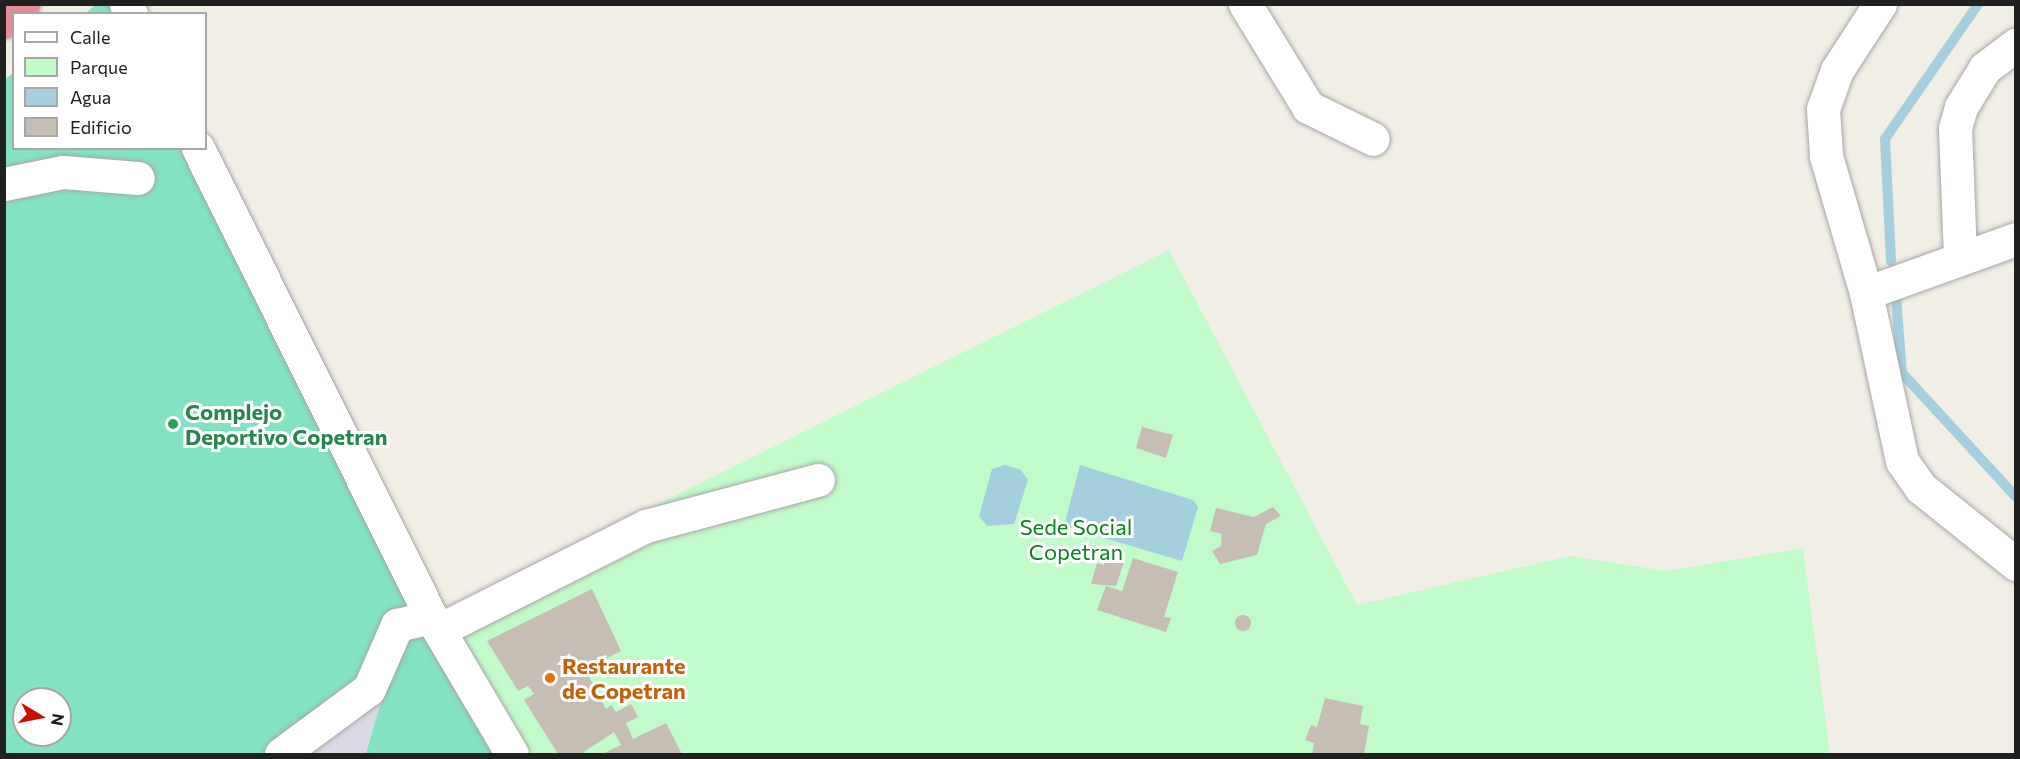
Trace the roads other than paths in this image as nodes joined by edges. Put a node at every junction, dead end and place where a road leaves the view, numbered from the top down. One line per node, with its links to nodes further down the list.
1 (1245, 4): 4 (street)
2 (1880, 4): 10 (street)
3 (2016, 45): 9 (street)
4 (1372, 139)
5 (199, 150): 13 (street)
6 (138, 177): 7 (street)
7 (4, 184)
8 (2016, 238): 9 (street)
9 (1960, 257): 10 (street)
10 (1866, 293): 12 (street)
11 (818, 480): 13 (street)
12 (2016, 564)
13 (435, 624): 14 (street); 15 (street)
14 (281, 754)
15 (512, 754)

